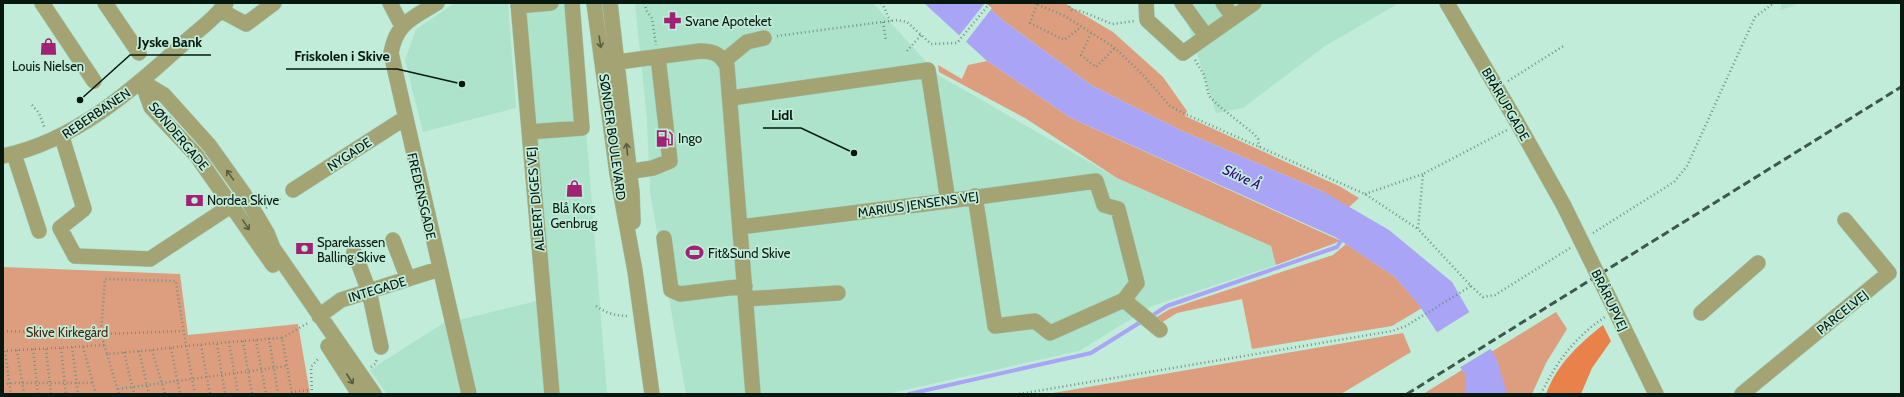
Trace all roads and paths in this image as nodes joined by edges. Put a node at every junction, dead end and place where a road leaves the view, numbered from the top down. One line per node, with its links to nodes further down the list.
1 (42, 3): 43 (street)
2 (105, 3): 38 (street)
3 (274, 3): 22 (street)
4 (390, 3): 27 (street)
5 (437, 3): 27 (street)
6 (551, 3): 20 (street)
7 (572, 3): 51 (street)
8 (594, 3): 42 (street, SØNDER BOULEVARD, one-way to 42)
9 (610, 3): 41 (street, SØNDER BOULEVARD)
10 (645, 3): 39 (path)
11 (881, 3): 25 (path)
12 (990, 3): 30 (path)
13 (1068, 3): 24 (path)
14 (1146, 3): 24 (street)
15 (1182, 3): 31 (street)
16 (1223, 3): 23 (street)
17 (1254, 3): 23 (street)
18 (1447, 3): 45 (street, BRÅRUPGADE)
19 (1774, 3): 68 (path)
20 (518, 4): 51 (street, ALBERT DIGES VEJ)
21 (1035, 4): 28 (path); 28 (path)
22 (223, 7): 44 (street, REBERBANEN)
23 (1233, 18): 31 (street)
24 (1147, 20): 36 (street)
25 (891, 21): 26 (path); 30 (path)
26 (883, 22): 32 (path); 33 (path)
27 (402, 26): 48 (street, FREDENSGADE)
28 (1081, 27): 29 (path)
29 (1092, 33): 35 (path); 35 (path)
30 (921, 34): 37 (path)
31 (1206, 36): 36 (street)
32 (764, 38): 40 (street)
33 (886, 41)
34 (1565, 45): 45 (path)
35 (1115, 48): 53 (path)
36 (1188, 50): 53 (path)
37 (906, 52)
38 (139, 53)
39 (658, 57): 40 (street); 41 (street); 55 (street)
40 (724, 61): 46 (street)
41 (618, 62): 42 (street); 55 (street, SØNDER BOULEVARD, one-way to 41)
42 (603, 64): 55 (street, SØNDER BOULEVARD)
43 (94, 81)
44 (142, 82): 52 (street, REBERBANEN); 61 (street, SØNDERGADE); 63 (street, SØNDERGADE, one-way to 44)
45 (1497, 88): 49 (street, BRÅRUPGADE)
46 (731, 98): 60 (street); 65 (street)
47 (32, 105): 50 (path)
48 (405, 118): 57 (street, NYGADE); 74 (street, FREDENSGADE)
49 (1518, 124): 56 (path); 62 (street, BRÅRUPGADE)
50 (45, 128)
51 (529, 132): 161 (street, ALBERT DIGES VEJ)
52 (62, 137): 54 (street, REBERBANEN); 61 (street)
53 (1259, 147): 58 (path)
54 (8, 155): 67 (street)
55 (623, 172): 90 (street, SØNDER BOULEVARD)
56 (1423, 174): 58 (path); 66 (path)
57 (294, 190): 63 (path)
58 (1366, 194): 66 (path)
59 (975, 196): 60 (street, MARIUS JENSENS VEJ); 80 (street, MARIUS JENSENS VEJ); 80 (street)
60 (948, 201): 65 (street, MARIUS JENSENS VEJ)
61 (232, 205): 102 (street, SØNDERGADE, one-way to 102)
62 (1564, 206): 82 (street, BRÅRUPVEJ, bridge)
63 (256, 215): 84 (street, SØNDERGADE)
64 (1845, 220): 168 (street, PARCELVEJ)
65 (740, 227): 78 (street)
66 (1418, 229): 76 (path)
67 (38, 231)
68 (1588, 236)
69 (664, 238): 78 (street)
70 (393, 240): 75 (street)
71 (1574, 245): 76 (path)
72 (354, 252): 77 (street)
73 (1758, 263): 83 (street)
74 (439, 269): 75 (street, INTEGADE); 160 (street, FREDENSGADE)
75 (408, 279): 77 (street, INTEGADE)
76 (1471, 286): 165 (path)
77 (369, 291): 84 (street, INTEGADE); 103 (street)
78 (745, 292): 79 (street); 164 (street)
79 (838, 294)
80 (1129, 304): 87 (street)
81 (596, 306): 85 (path)
82 (1615, 310): 166 (path); 167 (street, BRÅRUPVEJ)
83 (1700, 313)
84 (319, 316): 121 (street, SØNDERGADE)
85 (619, 316)
86 (300, 327): 93 (path)
87 (1160, 330)
88 (3, 331): 91 (path)
89 (183, 331): 91 (path); 91 (path); 100 (path)
90 (642, 331): 162 (street, SØNDER BOULEVARD); 163 (street, SØNDER BOULEVARD)
91 (101, 334): 98 (path)
92 (269, 338): 93 (path); 94 (path); 116 (path)
93 (282, 338): 115 (path)
94 (256, 340): 95 (path); 117 (path)
95 (243, 341): 96 (path); 118 (path)
96 (229, 342): 97 (path); 119 (path)
97 (217, 344): 99 (path); 120 (path)
98 (105, 345): 101 (path); 114 (path)
99 (201, 345): 100 (path); 122 (path)
100 (187, 346): 106 (path); 123 (path)
101 (83, 347): 105 (path); 130 (path)
102 (329, 347): 137 (path); 158 (street, SØNDERGADE, one-way to 158)
103 (381, 347): 121 (path)
104 (61, 348): 105 (path); 108 (path); 128 (path)
105 (72, 348): 129 (path)
106 (171, 348): 110 (path); 124 (path)
107 (33, 349): 108 (path); 109 (path); 126 (path)
108 (46, 349): 127 (path)
109 (17, 350): 111 (path); 125 (path)
110 (152, 350): 112 (path); 131 (path)
111 (4, 351): 132 (path)
112 (139, 351): 113 (path); 134 (path)
113 (124, 352): 114 (path); 135 (path)
114 (108, 354): 136 (path)
115 (287, 366): 116 (path); 138 (path)
116 (274, 368): 117 (path); 157 (path)
117 (261, 369): 118 (path); 156 (path)
118 (248, 371): 119 (path); 155 (path)
119 (235, 373): 120 (path); 154 (path)
120 (222, 375): 122 (path); 153 (path)
121 (361, 375): 159 (street, SØNDERGADE)
122 (207, 377): 123 (path); 152 (path)
123 (192, 379): 124 (path); 151 (path)
124 (178, 381): 131 (path); 150 (path)
125 (22, 383): 126 (path); 132 (path); 140 (path)
126 (37, 383): 127 (path); 141 (path)
127 (50, 383): 128 (path); 142 (path)
128 (64, 383): 129 (path); 143 (path)
129 (77, 383): 130 (path); 144 (path)
130 (93, 383): 145 (path)
131 (162, 383): 134 (path); 149 (path)
132 (10, 384): 133 (path); 139 (path)
133 (3, 385)
134 (147, 385): 135 (path); 148 (path)
135 (132, 387): 136 (path); 147 (path)
136 (118, 389): 146 (path)
137 (312, 392): 138 (path)
138 (291, 393)
139 (11, 394)
140 (24, 394)
141 (38, 394)
142 (51, 394)
143 (66, 394)
144 (78, 394)
145 (96, 394)
146 (119, 394)
147 (134, 394)
148 (149, 394)
149 (165, 394)
150 (180, 394)
151 (195, 394)
152 (210, 394)
153 (225, 394)
154 (238, 394)
155 (252, 394)
156 (266, 394)
157 (278, 394)
158 (359, 394)
159 (374, 394)
160 (469, 394)
161 (552, 394)
162 (646, 394)
163 (652, 394)
164 (753, 394)
165 (1019, 394)
166 (1541, 394)
167 (1656, 394)
168 (1742, 394)

